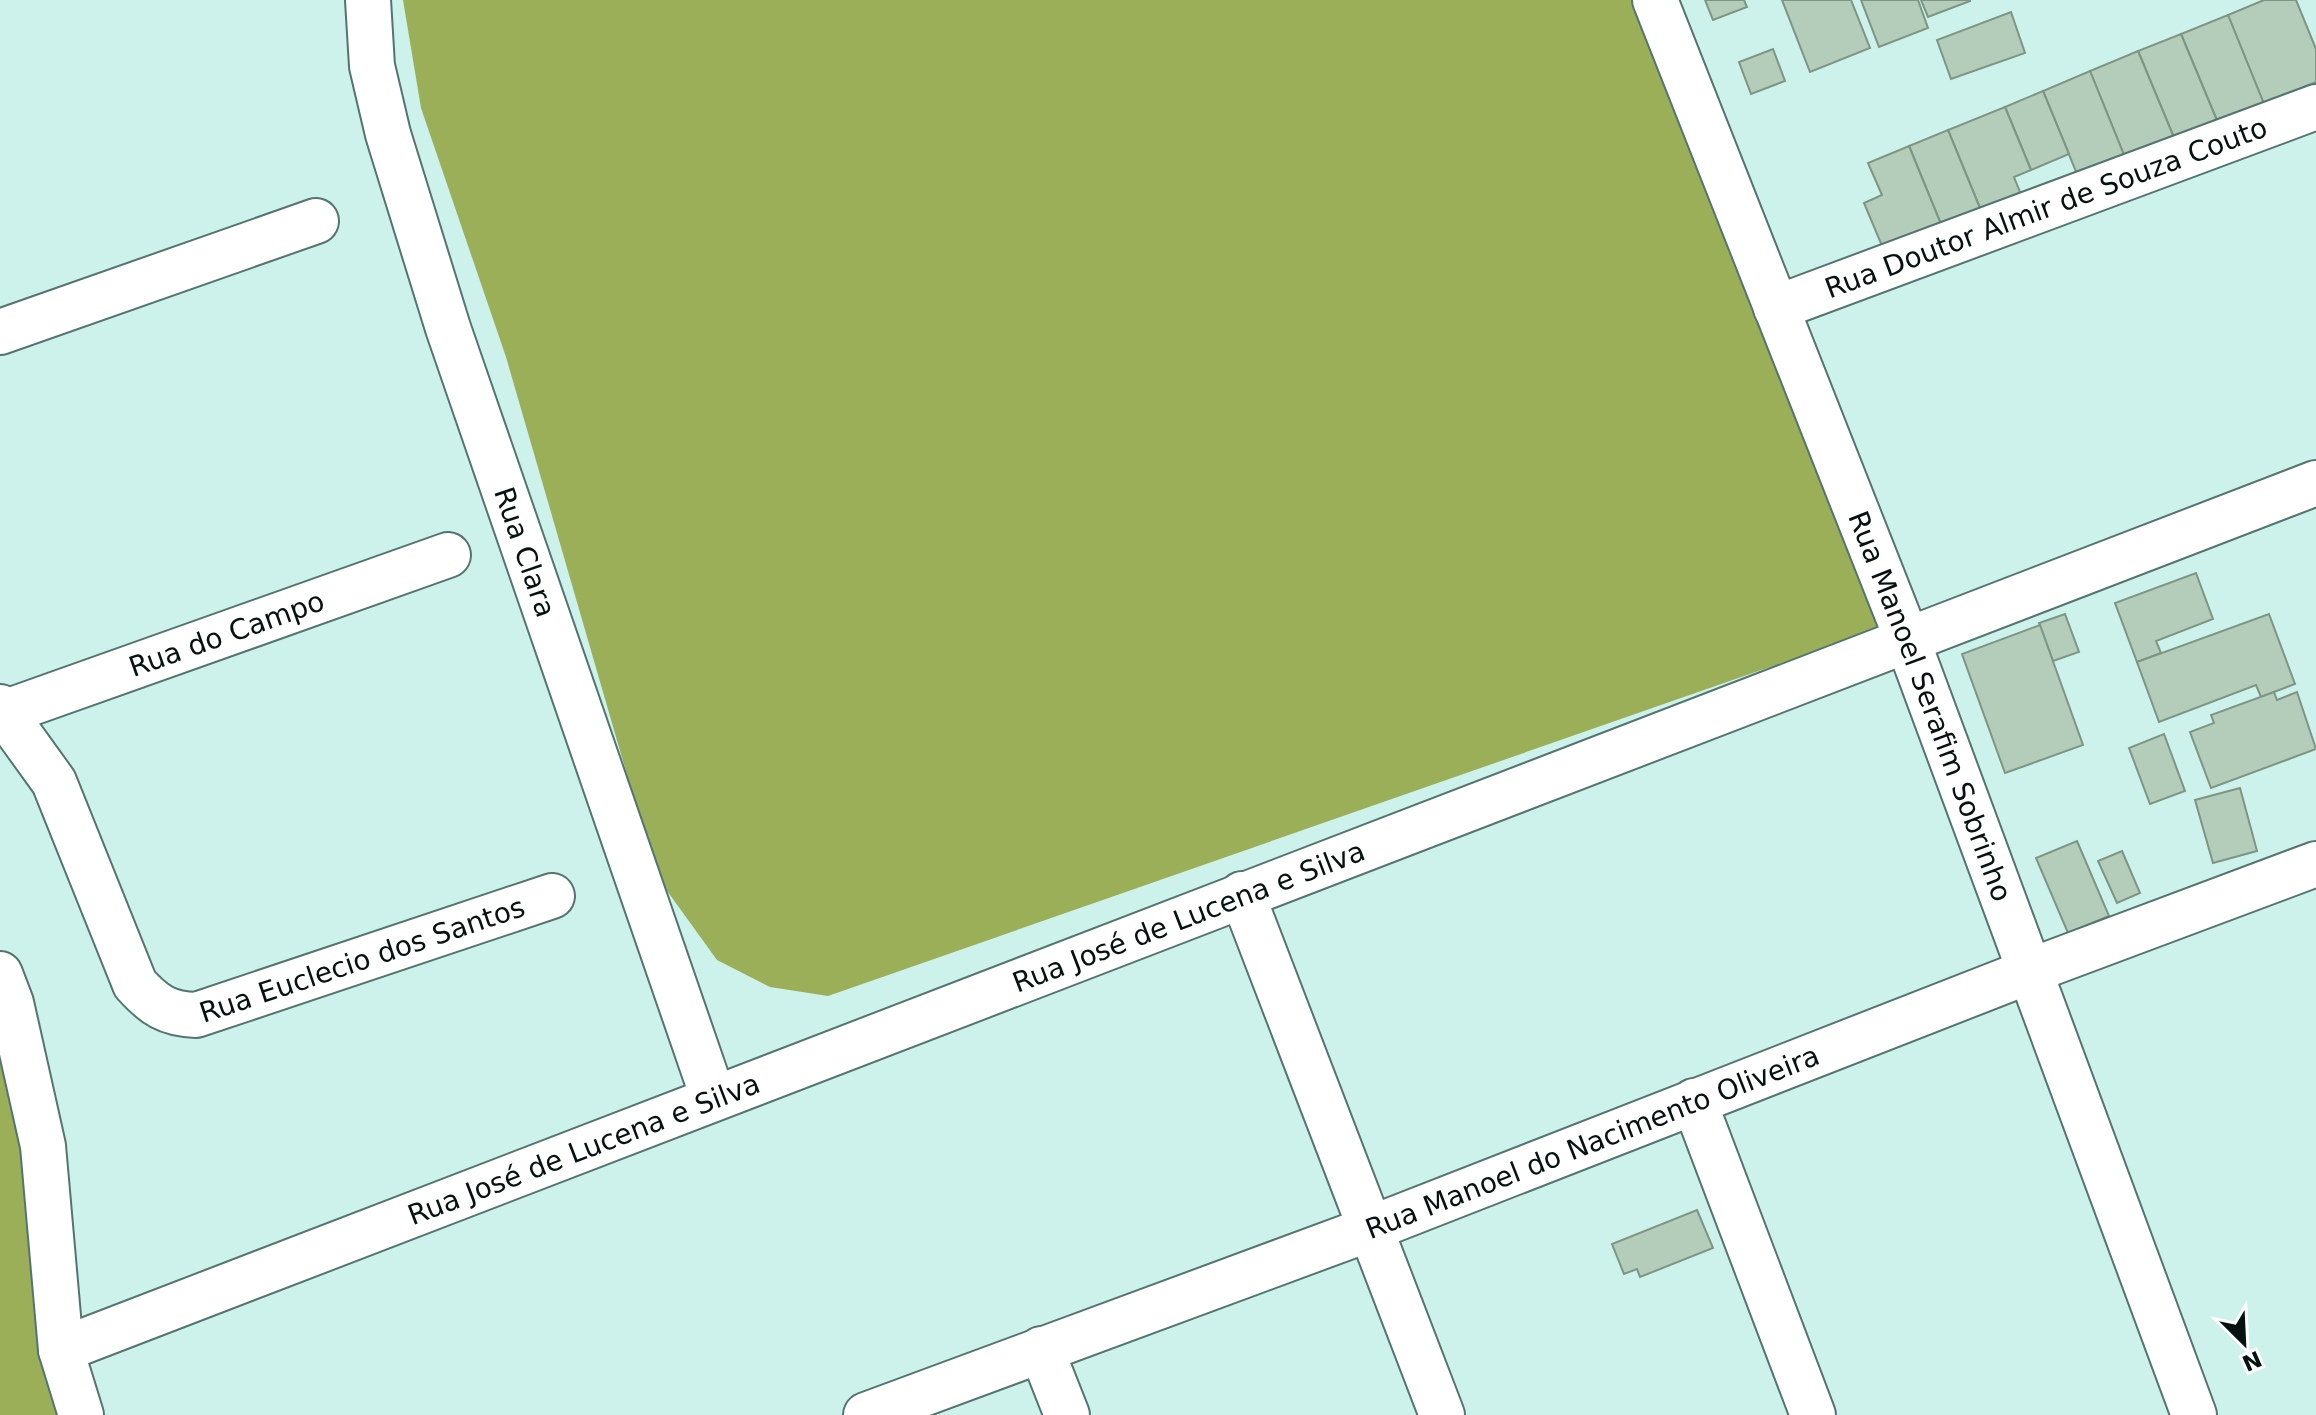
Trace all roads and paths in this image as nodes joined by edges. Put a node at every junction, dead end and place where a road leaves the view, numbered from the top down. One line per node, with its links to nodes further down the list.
1 (368, 0): 16 (street, Rua Clara)
2 (1655, 0): 5 (street, Rua Manoel Serafim Sobrinho)
3 (2316, 107): 5 (street, Rua Doutor Almir de Souza Couto)
4 (316, 221): 6 (street)
5 (1776, 308): 9 (street, Rua Manoel Serafim Sobrinho)
6 (0, 332)
7 (2316, 483): 9 (street, Rua José de Lucena e Silva)
8 (448, 555): 10 (street, Rua do Campo)
9 (1907, 639): 12 (street, Rua José de Lucena e Silva); 14 (street, Rua Manoel Serafim Sobrinho)
10 (3, 710): 13 (street, Rua Euclecio dos Santos)
11 (2316, 864): 14 (street, Rua Manoel do Nacimento Oliveira)
12 (1242, 894): 16 (street, Rua José de Lucena e Silva); 18 (street)
13 (552, 896)
14 (2030, 971): 17 (street, Rua Manoel do Nacimento Oliveira); 26 (street, Rua Manoel Serafim Sobrinho)
15 (0, 974): 20 (street)
16 (713, 1097): 20 (street, Rua José de Lucena e Silva)
17 (1694, 1101): 18 (street, Rua Manoel do Nacimento Oliveira); 25 (street)
18 (1372, 1228): 19 (street, Rua Manoel do Nacimento Oliveira); 24 (street)
19 (1041, 1349): 22 (street, Rua Manoel do Nacimento Oliveira); 23 (street)
20 (61, 1350): 21 (street)
21 (81, 1415)
22 (866, 1415)
23 (1067, 1415)
24 (1442, 1415)
25 (1813, 1415)
26 (2194, 1415)

